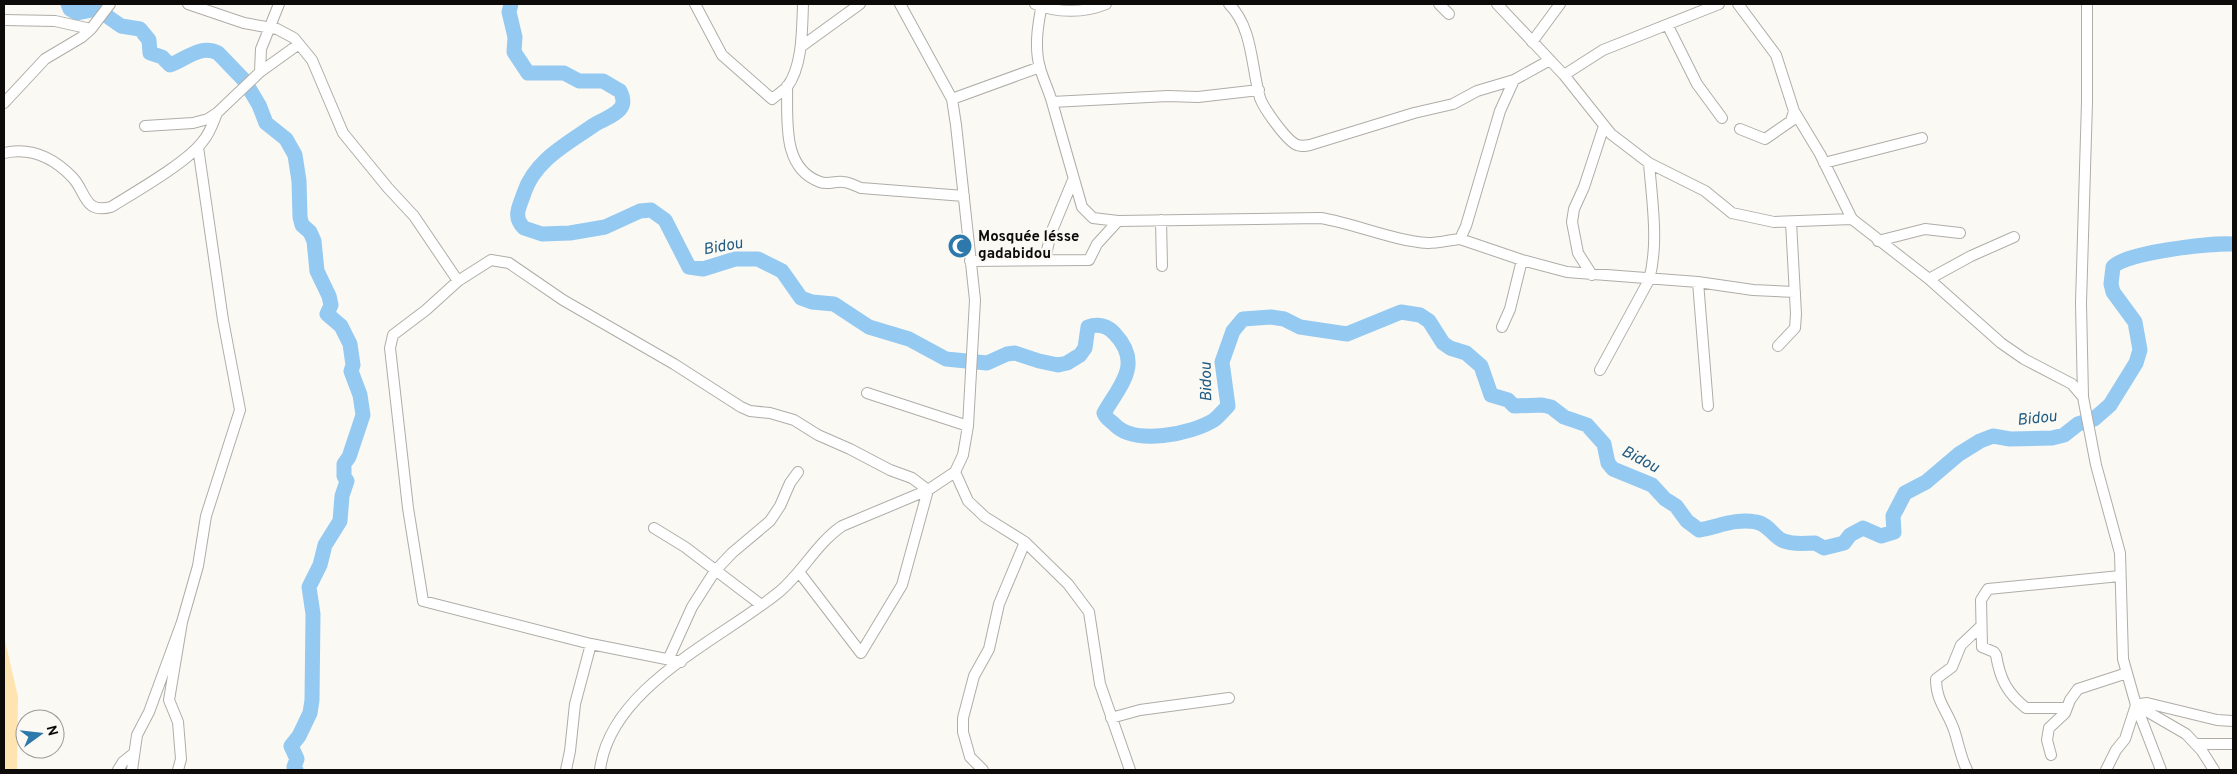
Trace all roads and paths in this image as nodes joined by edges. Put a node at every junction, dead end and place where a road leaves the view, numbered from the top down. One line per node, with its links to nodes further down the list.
1 (188, 4): 19 (street)
2 (279, 4): 19 (street)
3 (695, 4): 30 (street)
4 (803, 4): 24 (street)
5 (860, 4): 24 (street)
6 (900, 4): 32 (street)
7 (1106, 4): 15 (street)
8 (1229, 4): 31 (street)
9 (1439, 4): 17 (street)
10 (1497, 4): 22 (street)
11 (1560, 4): 22 (street)
12 (1719, 4): 20 (street)
13 (1738, 4): 35 (street)
14 (2087, 4): 70 (street)
15 (1039, 5): 26 (street)
16 (105, 10): 21 (street)
17 (1449, 14)
18 (4, 21): 21 (street)
19 (269, 26): 23 (street); 27 (street)
20 (1668, 26): 28 (street); 37 (street)
21 (91, 29): 34 (street)
22 (1532, 42): 25 (street)
23 (298, 44): 27 (street); 63 (street)
24 (802, 46): 30 (street)
25 (1550, 60): 28 (street); 29 (street)
26 (1040, 67): 32 (street); 33 (street)
27 (260, 72): 36 (street)
28 (1564, 75): 39 (street)
29 (1514, 80): 31 (street); 54 (street)
30 (787, 86): 47 (street)
31 (1259, 90): 33 (street)
32 (952, 99): 47 (street)
33 (1052, 102): 46 (street)
34 (4, 104)
35 (1794, 111): 40 (street); 45 (street)
36 (217, 113): 38 (street); 42 (street)
37 (1722, 118)
38 (145, 126)
39 (1604, 126): 44 (street); 60 (street)
40 (1740, 129)
41 (1922, 138): 45 (street)
42 (198, 147): 43 (street); 82 (street)
43 (4, 152)
44 (1649, 163): 51 (street); 62 (street)
45 (1824, 163): 48 (street)
46 (1073, 180): 50 (street); 56 (street)
47 (964, 196): 58 (street)
48 (1852, 219): 51 (street); 55 (street)
49 (1161, 220): 50 (street); 54 (street); 59 (street)
50 (1118, 221): 56 (street)
51 (1791, 222): 65 (street)
52 (1960, 233): 55 (street)
53 (2014, 237): 61 (street)
54 (1460, 239): 57 (street)
55 (1878, 241): 61 (street)
56 (1045, 259): 58 (street)
57 (1522, 260): 60 (street); 66 (street)
58 (970, 261): 72 (street)
59 (1162, 266)
60 (1592, 275): 62 (street)
61 (1928, 279): 70 (street)
62 (1648, 280): 64 (street); 68 (street)
63 (458, 281): 75 (street); 84 (street)
64 (1698, 282): 65 (street); 71 (street)
65 (1795, 292): 67 (street)
66 (1502, 327)
67 (1778, 346)
68 (1600, 370)
69 (867, 393): 72 (street)
70 (2084, 397): 80 (street)
71 (1708, 406)
72 (968, 426): 74 (street)
73 (798, 472): 78 (street)
74 (955, 472): 75 (street); 77 (street)
75 (928, 490): 79 (street); 79 (street)
76 (654, 528): 78 (street)
77 (1025, 542): 91 (street); 103 (street)
78 (716, 571): 81 (street); 85 (street)
79 (799, 572): 81 (street)
80 (2120, 576): 83 (street); 87 (street)
81 (760, 604): 86 (street)
82 (182, 622): 95 (street); 100 (street)
83 (1981, 626): 90 (street); 105 (street)
84 (591, 644): 85 (street); 101 (street)
85 (668, 660): 86 (street)
86 (681, 662): 102 (street)
87 (2127, 674): 89 (street); 90 (street)
88 (1229, 698): 91 (street)
89 (2136, 705): 92 (street); 93 (street); 97 (street); 106 (street)
90 (2066, 708): 96 (street)
91 (1111, 718): 104 (street)
92 (2233, 721)
93 (2196, 744): 94 (street); 108 (street)
94 (2233, 744)
95 (133, 754): 98 (street); 99 (street)
96 (2051, 755)
97 (2160, 768): 107 (street)
98 (118, 770)
99 (132, 770)
100 (178, 770)
101 (566, 770)
102 (600, 770)
103 (983, 770)
104 (1130, 770)
105 (1967, 770)
106 (2106, 770)
107 (2168, 770)
108 (2214, 770)

